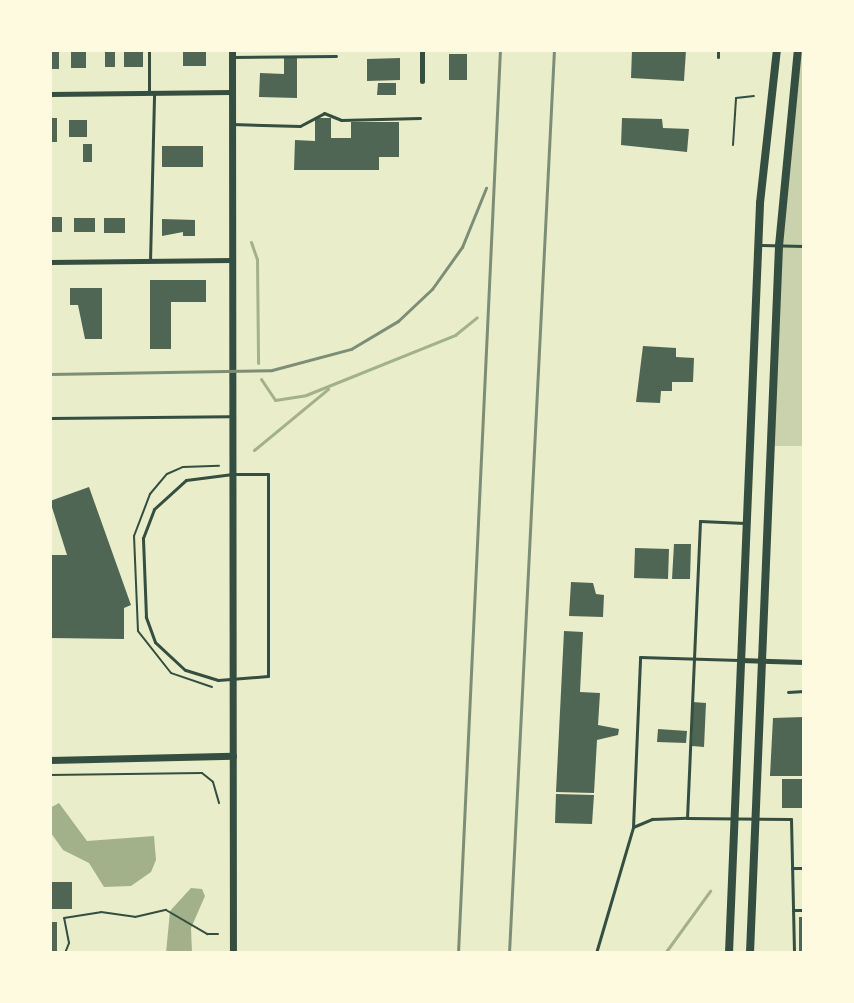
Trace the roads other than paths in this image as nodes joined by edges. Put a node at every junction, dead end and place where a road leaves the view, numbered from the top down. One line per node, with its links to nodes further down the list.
1 (149, 50): 11 (lane)
2 (422, 50): 9 (street)
3 (718, 50): 8 (lane)
4 (777, 50): 15 (main road)
5 (798, 50): 16 (main road)
6 (232, 54): 7 (lane); 10 (main road)
7 (336, 56)
8 (718, 57)
9 (422, 81)
10 (232, 92): 11 (street); 14 (main road)
11 (152, 93): 12 (street); 19 (lane)
12 (50, 94)
13 (420, 118): 14 (lane)
14 (232, 124): 18 (main road)
15 (758, 245): 16 (lane); 24 (main road)
16 (779, 246): 17 (lane); 27 (main road)
17 (804, 246)
18 (234, 260): 19 (street); 21 (main road)
19 (150, 261): 20 (street)
20 (50, 262)
21 (233, 416): 22 (lane); 23 (main road)
22 (50, 418)
23 (233, 474): 29 (main road); 29 (lane); 29 (lane)
24 (745, 523): 25 (lane); 26 (main road)
25 (694, 659): 26 (lane); 35 (lane); 37 (lane)
26 (739, 660): 27 (street); 34 (main road)
27 (760, 661): 28 (street); 36 (main road)
28 (804, 662)
29 (233, 681): 32 (main road)
30 (804, 691): 31 (lane)
31 (788, 692)
32 (233, 756): 33 (main road); 42 (main road)
33 (50, 760)
34 (732, 817): 35 (lane); 36 (lane); 44 (main road)
35 (687, 818): 37 (lane)
36 (753, 818): 38 (lane); 45 (main road)
37 (633, 827): 43 (lane)
38 (792, 868): 39 (lane); 40 (lane)
39 (804, 868)
40 (793, 910): 41 (lane); 46 (lane)
41 (804, 910)
42 (233, 953)
43 (596, 953)
44 (729, 953)
45 (750, 953)
46 (794, 953)

